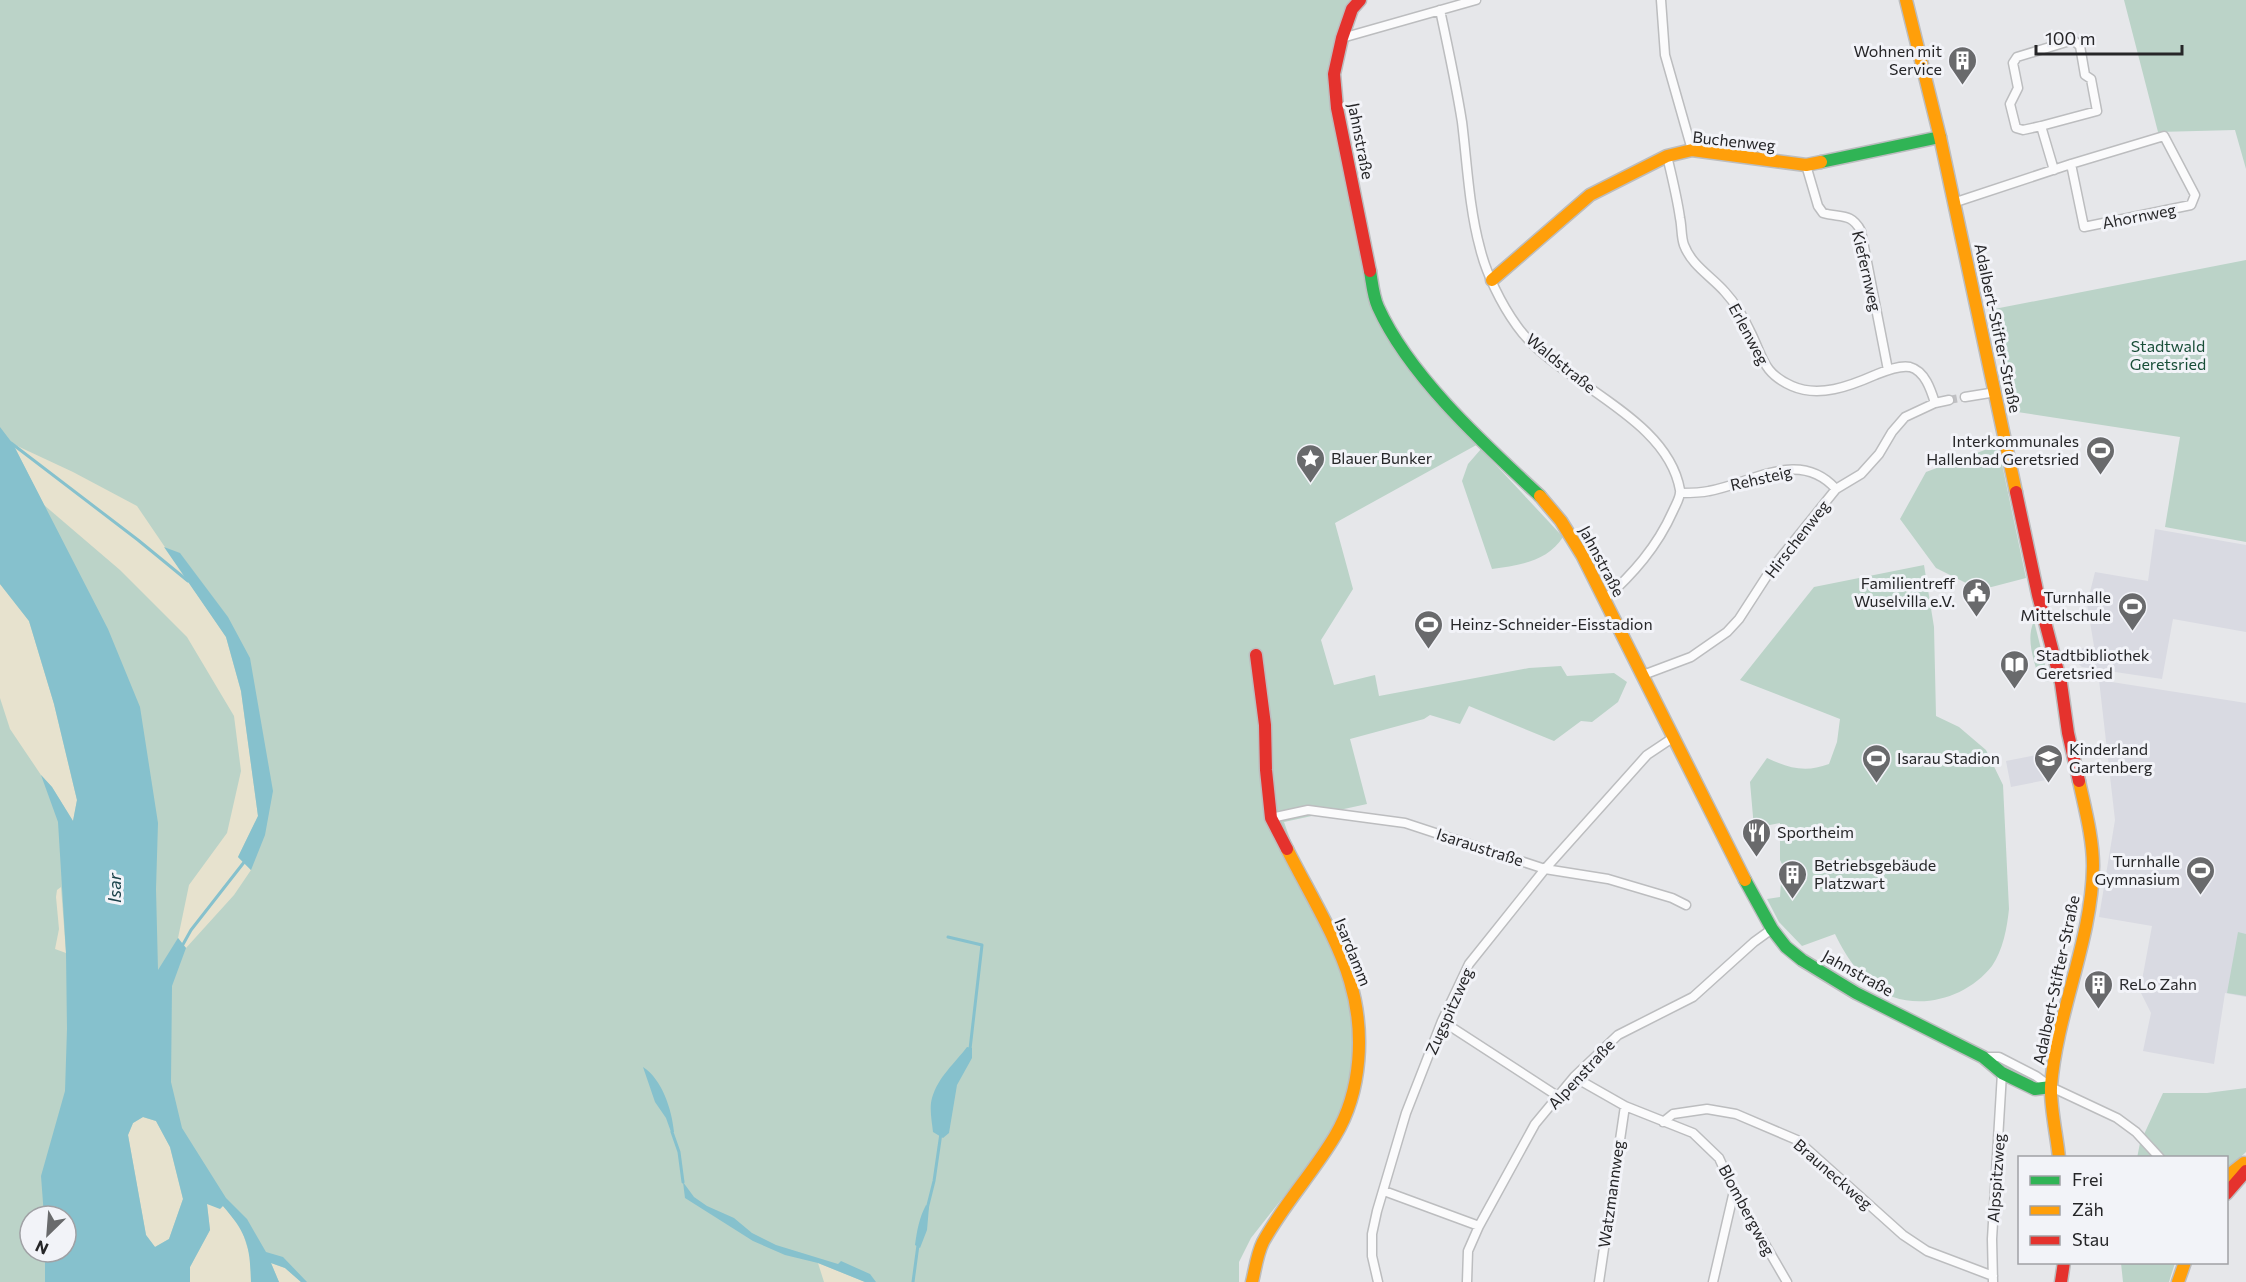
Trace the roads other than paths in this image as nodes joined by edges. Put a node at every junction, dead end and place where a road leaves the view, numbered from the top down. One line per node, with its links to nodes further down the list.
1 (1360, 0): 6 (street, Jahnstraße)
2 (1476, 0): 5 (street)
3 (1661, 0): 9 (street)
4 (1906, 0): 8 (street, Adalbert-Stifter-Straße)
5 (1440, 10): 6 (street); 15 (street, Waldstraße)
6 (1342, 38): 23 (street, Jahnstraße)
7 (2041, 126): 7 (street); 13 (street)
8 (1940, 137): 12 (street, Buchenweg); 14 (street, Adalbert-Stifter-Straße)
9 (1692, 150): 10 (street, Buchenweg); 12 (street, Buchenweg)
10 (1666, 156): 15 (street, Buchenweg); 16 (street, Erlenweg)
11 (2071, 164): 11 (street, Ahornweg); 13 (street, Ahornweg)
12 (1806, 165): 16 (street, Kiefernweg)
13 (2054, 170): 14 (street, Ahornweg)
14 (1953, 203): 17 (street, Adalbert-Stifter-Straße)
15 (1492, 280): 22 (street, Waldstraße)
16 (1888, 370): 20 (street, Erlenweg)
17 (1996, 392): 18 (street); 35 (street, Adalbert-Stifter-Straße)
18 (1965, 397)
19 (1949, 400): 20 (street, Hirschenweg)
20 (1935, 403): 21 (street, Hirschenweg)
21 (1836, 489): 22 (street, Rehsteig); 25 (street, Hirschenweg)
22 (1681, 493): 23 (street)
23 (1604, 600): 25 (street, Jahnstraße)
24 (1256, 655): 27 (street, Isardamm)
25 (1643, 675): 26 (street, Jahnstraße)
26 (1674, 737): 28 (street, Zugspitzweg); 30 (street, Jahnstraße)
27 (1270, 818): 28 (street, Isaraustraße); 51 (street, Isardamm)
28 (1545, 869): 29 (street, Isaraustraße); 31 (street, Zugspitzweg)
29 (1686, 905)
30 (1772, 929): 32 (street, Jahnstraße); 34 (street, Alpenstraße)
31 (1442, 1021): 36 (street); 44 (street, Zugspitzweg)
32 (1983, 1057): 33 (street, Jahnstraße); 35 (street, Jahnstraße)
33 (2002, 1073): 35 (street, Jahnstraße); 50 (street, Alpspitzweg)
34 (1574, 1077): 36 (street, Alpenstraße); 37 (street, Blombergweg)
35 (2051, 1088): 39 (street, Adalbert-Stifter-Straße); 40 (street, Jahnstraße)
36 (1559, 1097): 47 (street, Alpenstraße)
37 (1625, 1106): 38 (street, Blombergweg); 54 (street, Watzmannweg)
38 (1663, 1122): 45 (street, Blombergweg); 50 (street, Brauneckweg)
39 (2059, 1156)
40 (2158, 1156)
41 (2246, 1162): 43 (street)
42 (2246, 1171): 46 (street)
43 (2228, 1176)
44 (1384, 1191): 47 (street); 52 (street, Zugspitzweg)
45 (1734, 1191): 55 (street); 56 (street, Blombergweg)
46 (2228, 1192)
47 (1479, 1226): 53 (street, Alpenstraße)
48 (2064, 1264): 57 (street)
49 (2185, 1264): 58 (street)
50 (1993, 1279)
51 (1252, 1282)
52 (1378, 1282)
53 (1467, 1282)
54 (1599, 1282)
55 (1713, 1282)
56 (1787, 1282)
57 (2061, 1282)
58 (2178, 1282)

